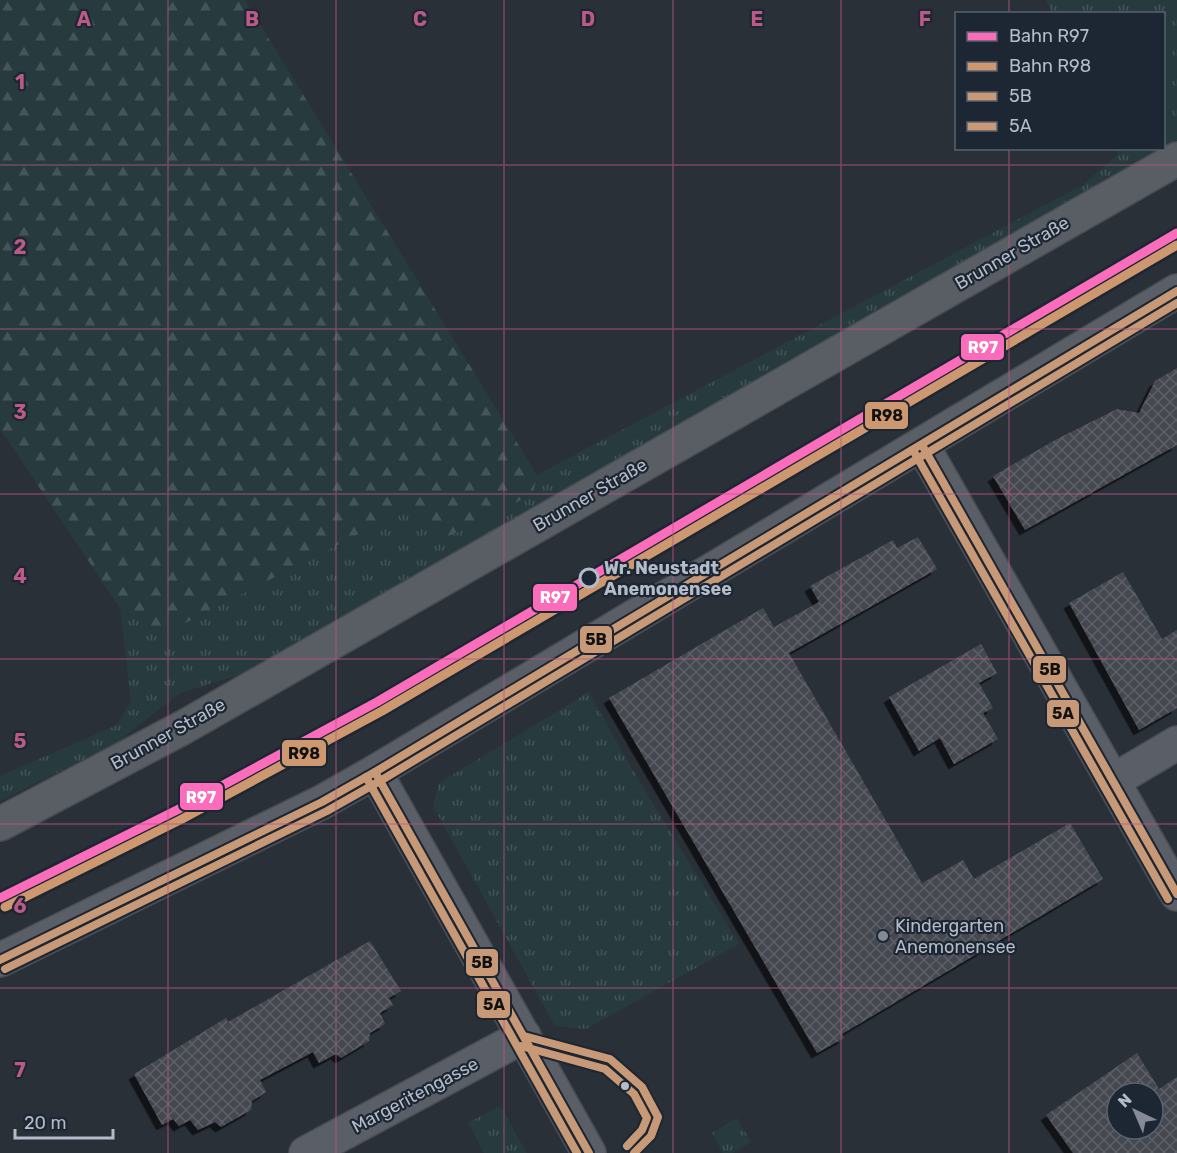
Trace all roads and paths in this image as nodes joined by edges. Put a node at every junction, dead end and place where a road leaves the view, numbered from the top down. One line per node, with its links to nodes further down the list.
1 (1177, 159): 7 (main road, Brunner Straße)
2 (1177, 291): 3 (street)
3 (922, 444): 5 (street); 6 (street)
4 (1177, 742): 6 (street)
5 (375, 772): 9 (street); 10 (street)
6 (1113, 781): 8 (street)
7 (0, 824)
8 (1177, 894)
9 (0, 960)
10 (524, 1036): 11 (street, Margeritengasse); 12 (street)
11 (306, 1153)
12 (589, 1153)

